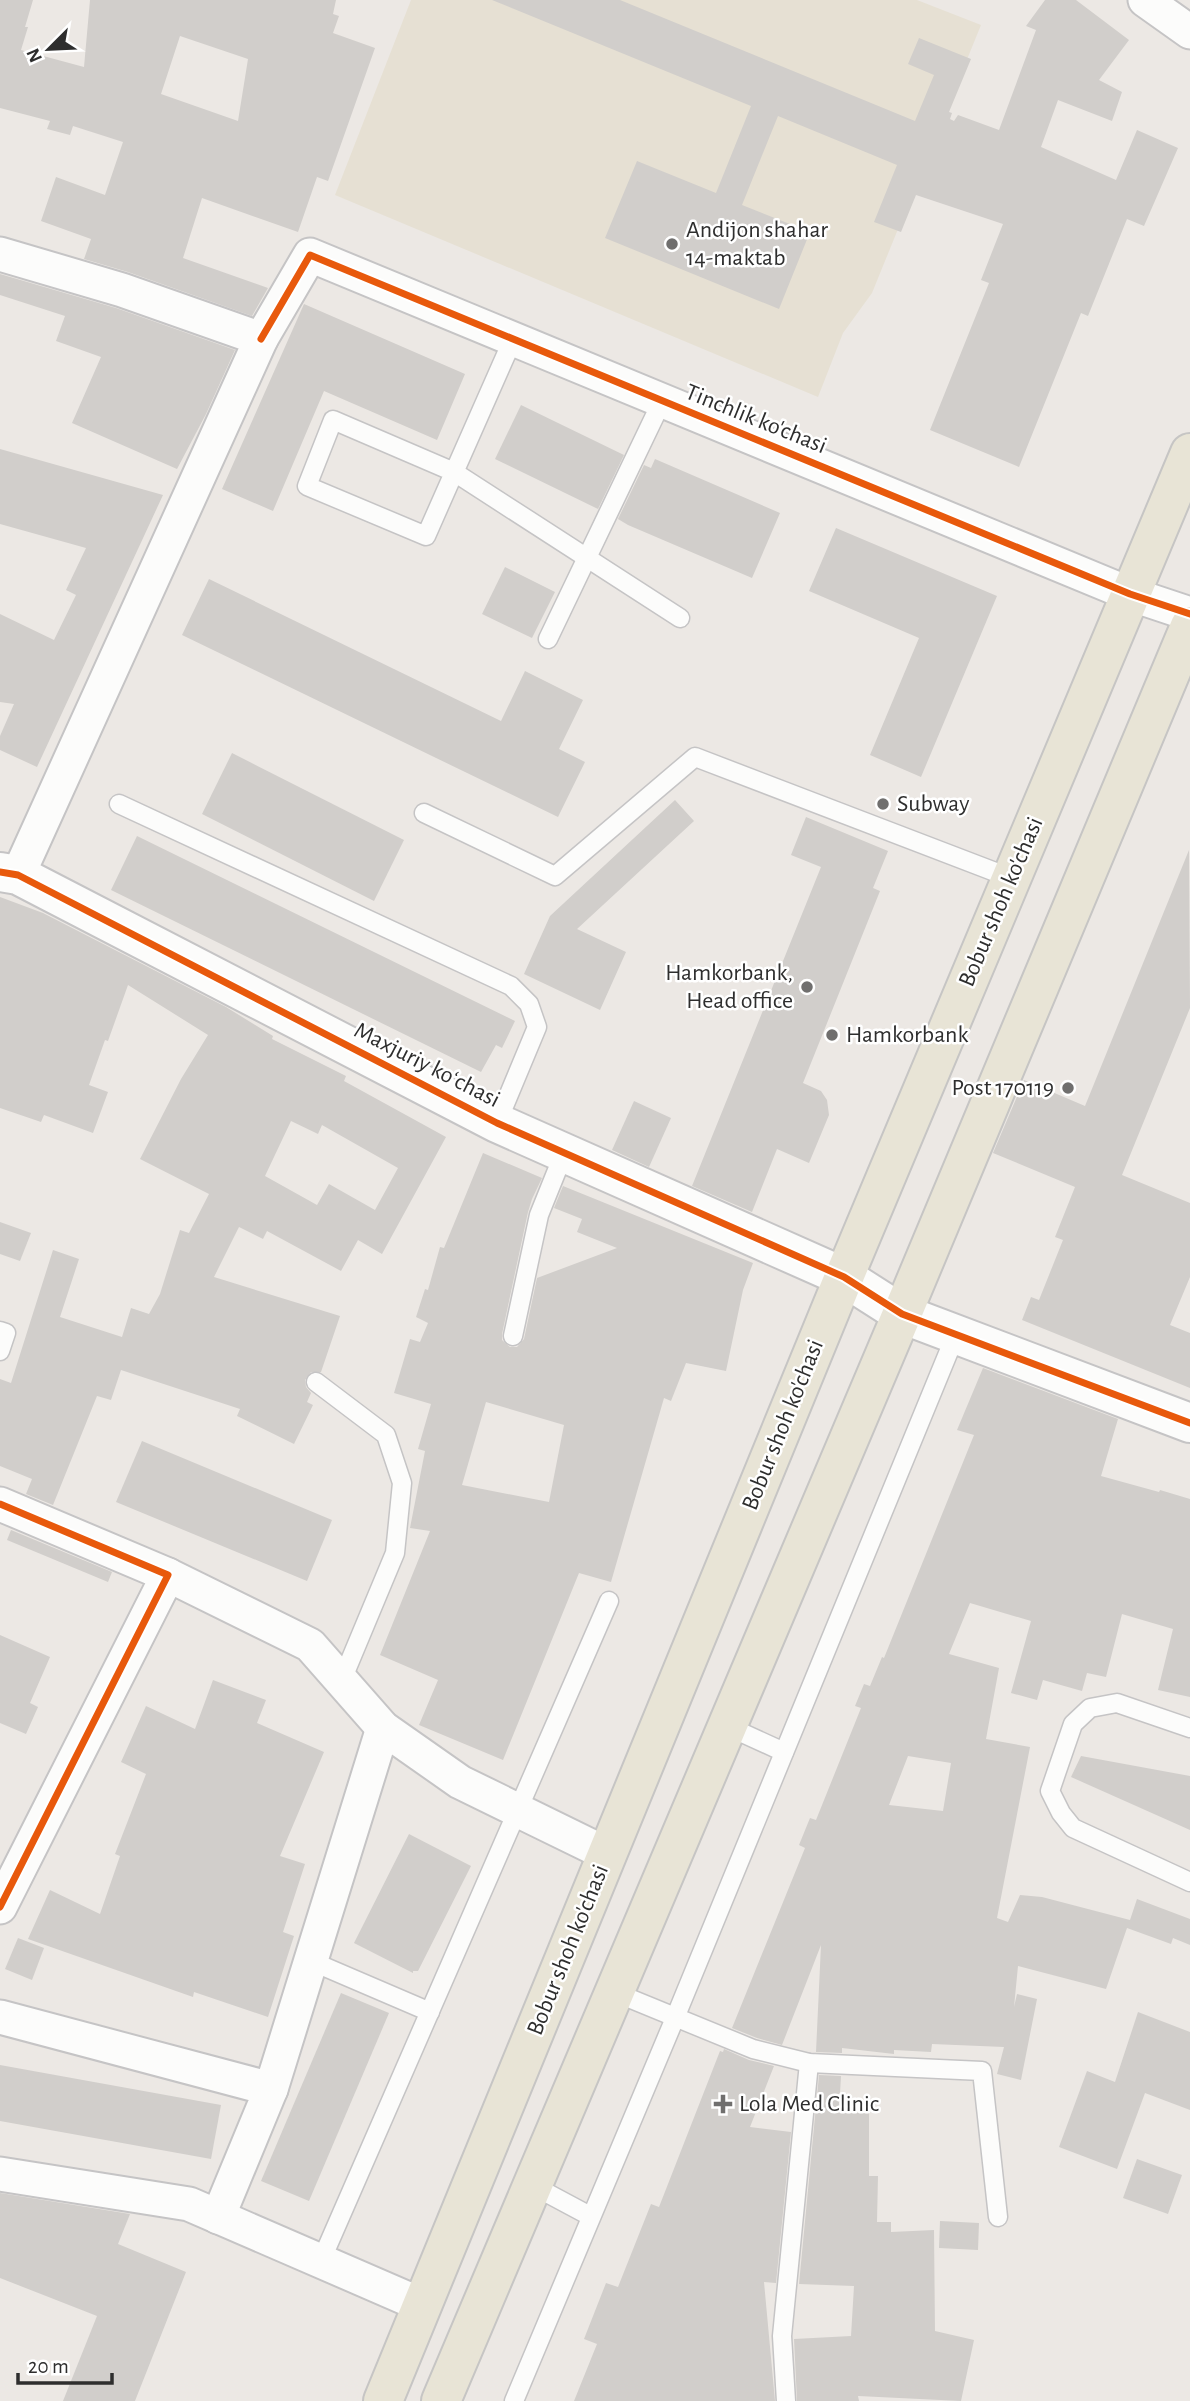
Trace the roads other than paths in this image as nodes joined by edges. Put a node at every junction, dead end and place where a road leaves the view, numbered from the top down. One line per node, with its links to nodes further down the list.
1 (1145, 0): 2 (street)
2 (1190, 32)
3 (0, 254): 4 (street)
4 (261, 339): 5 (street, Tinchlik ko'chasi); 17 (street)
5 (513, 339): 6 (street, Tinchlik ko'chasi); 8 (lane)
6 (662, 401): 9 (lane); 10 (street, Tinchlik ko'chasi)
7 (1190, 453): 10 (main road, Bobur shoh ko'chasi)
8 (454, 472): 8 (lane); 9 (lane)
9 (586, 559): 12 (lane); 14 (lane)
10 (1130, 594): 11 (street, Tinchlik ko'chasi); 18 (main road, Bobur shoh ko'chasi)
11 (1190, 614)
12 (680, 618)
13 (1190, 626): 22 (main road)
14 (548, 639)
15 (119, 804): 19 (lane)
16 (424, 813): 18 (lane)
17 (9, 873): 19 (street, Maxjuriy koʻchasi)
18 (1011, 878): 21 (main road, Bobur shoh ko'chasi)
19 (497, 1123): 20 (street, Maxjuriy koʻchasi)
20 (564, 1153): 21 (street, Maxjuriy koʻchasi); 25 (lane)
21 (844, 1277): 22 (street, Maxjuriy koʻchasi); 38 (main road, Bobur shoh ko'chasi)
22 (902, 1314): 24 (street, Maxjuriy koʻchasi); 33 (main road)
23 (0, 1331): 26 (lane)
24 (956, 1335): 28 (street, Maxjuriy koʻchasi); 36 (lane)
25 (513, 1336)
26 (0, 1351)
27 (316, 1382): 32 (lane)
28 (1190, 1423)
29 (0, 1504): 30 (street)
30 (168, 1575): 32 (street); 40 (street)
31 (609, 1601): 37 (lane)
32 (342, 1680): 34 (street)
33 (727, 1726): 36 (lane); 42 (main road)
34 (383, 1728): 37 (street); 41 (street)
35 (1190, 1728): 39 (lane)
36 (784, 1752): 45 (lane)
37 (518, 1811): 38 (street); 43 (lane)
38 (607, 1854): 54 (main road, Bobur shoh ko'chasi)
39 (1190, 1881)
40 (0, 1907)
41 (311, 1961): 43 (lane); 47 (street)
42 (614, 1992): 45 (lane); 49 (main road)
43 (430, 2012): 53 (lane)
44 (0, 2017): 47 (street)
45 (675, 2018): 46 (lane); 50 (lane)
46 (809, 2063): 52 (lane); 58 (lane)
47 (271, 2089): 51 (street)
48 (0, 2174): 51 (street)
49 (532, 2185): 50 (lane); 56 (main road)
50 (590, 2216): 57 (lane)
51 (218, 2217): 53 (street)
52 (998, 2217)
53 (321, 2261): 54 (street)
54 (422, 2305): 55 (main road, Bobur shoh ko'chasi)
55 (383, 2401)
56 (441, 2401)
57 (514, 2401)
58 (786, 2401)

